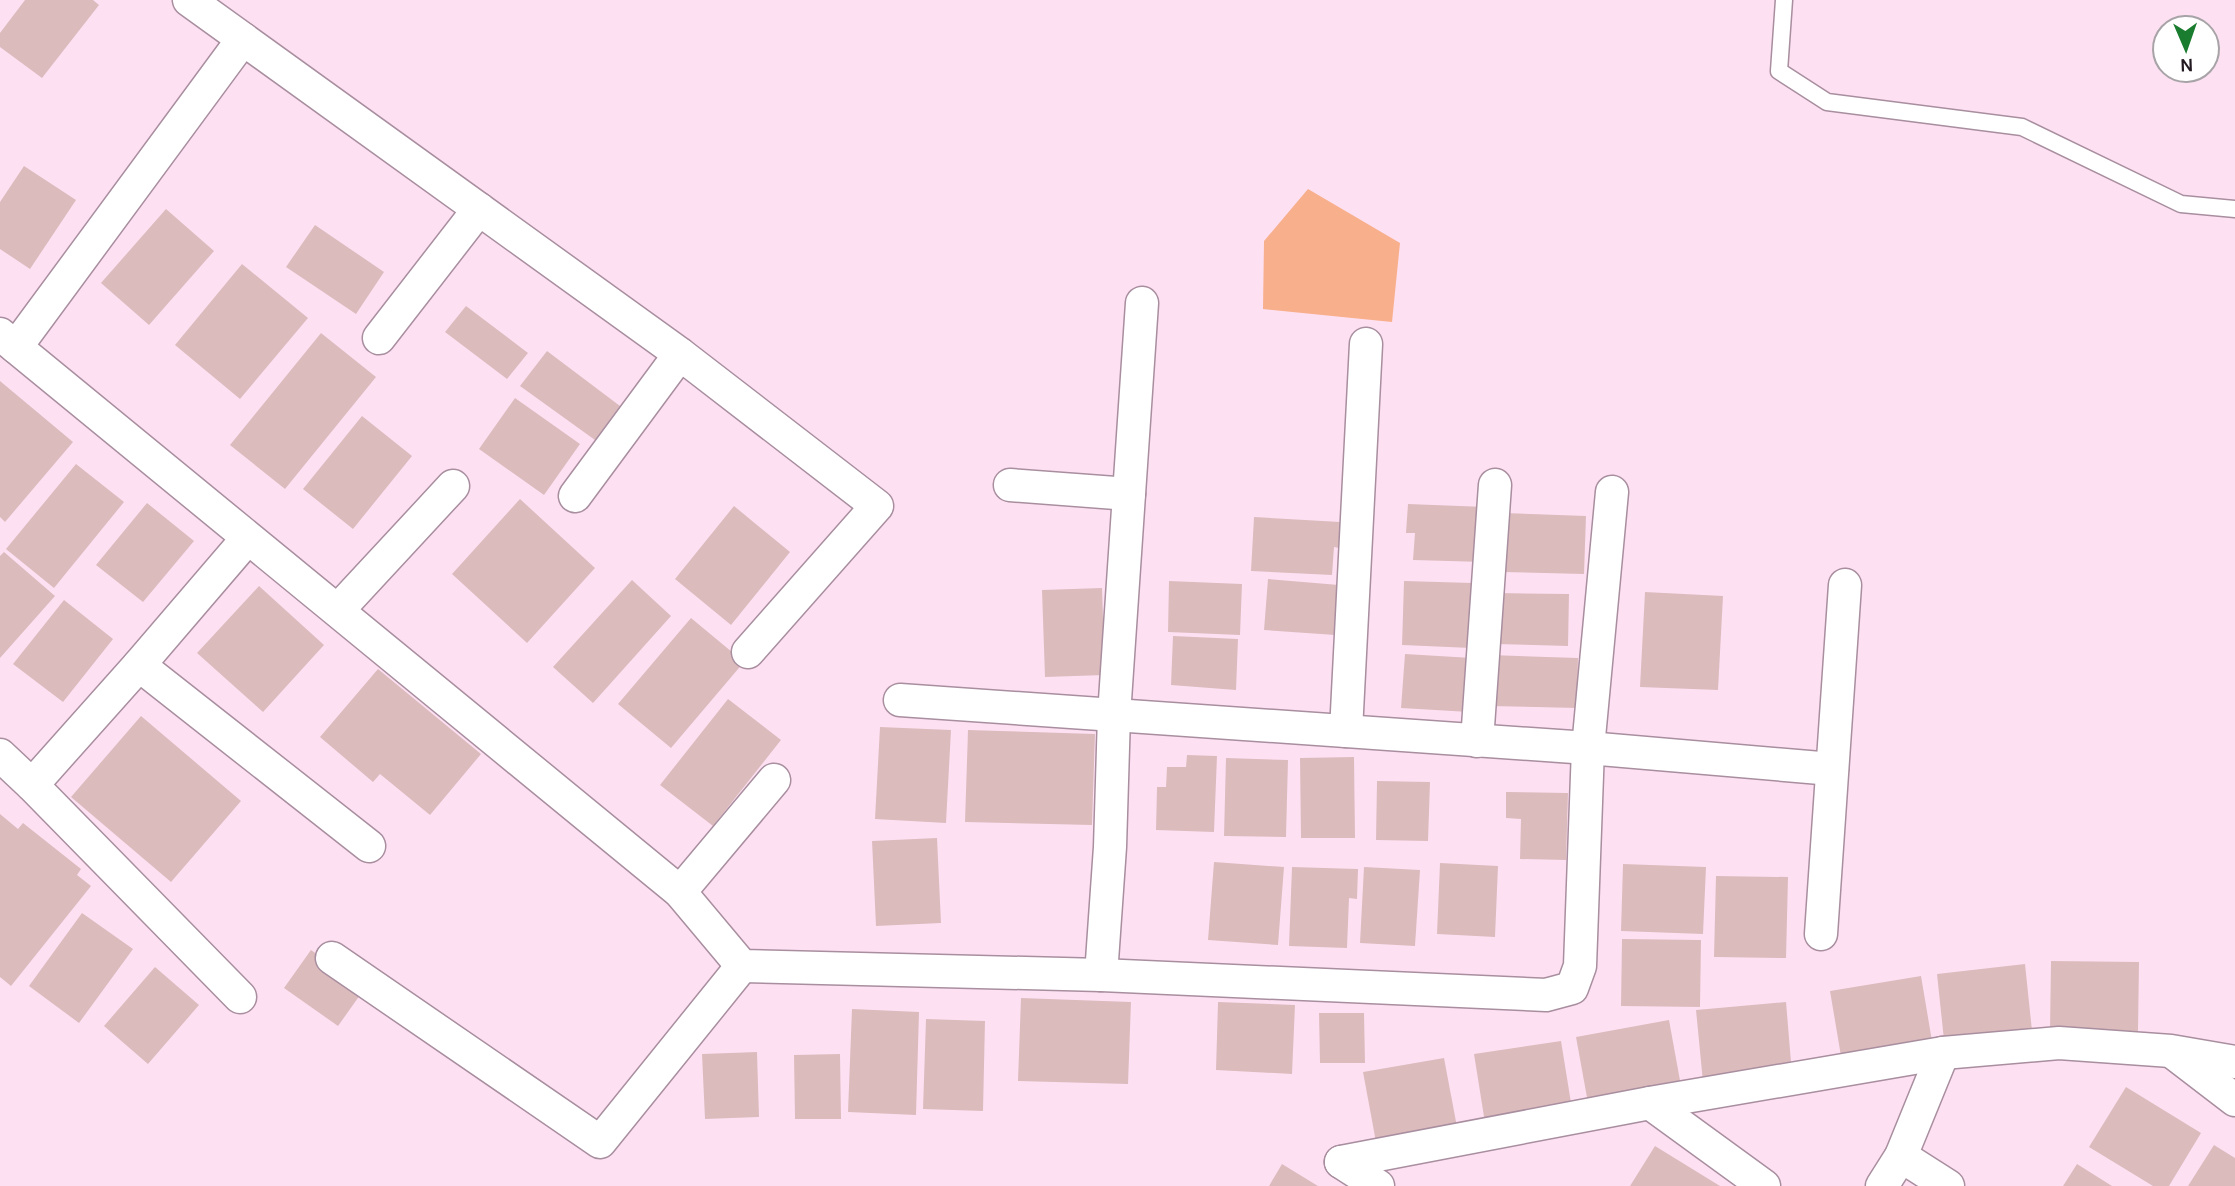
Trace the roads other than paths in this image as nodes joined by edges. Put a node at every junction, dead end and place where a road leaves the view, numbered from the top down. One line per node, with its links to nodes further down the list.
1 (189, 0): 3 (street)
2 (1784, 0): 5 (lane)
3 (243, 38): 4 (street); 8 (street)
4 (479, 209): 7 (street); 10 (street)
5 (2235, 209)
6 (1142, 303): 15 (street)
7 (379, 338)
8 (8, 341): 17 (street)
9 (1366, 344): 24 (street)
10 (680, 354): 16 (street); 20 (street)
11 (1010, 485): 15 (street)
12 (1495, 485): 25 (street)
13 (453, 486): 19 (street)
14 (1612, 492): 26 (street)
15 (1129, 494): 23 (street)
16 (575, 496)
17 (247, 539): 19 (street); 21 (street)
18 (1845, 585): 28 (street)
19 (338, 610): 32 (street)
20 (748, 652)
21 (139, 666): 30 (street); 31 (street)
22 (900, 700): 23 (street)
23 (1114, 715): 24 (street); 36 (street)
24 (1346, 731): 25 (street)
25 (1477, 741): 26 (street)
26 (1588, 748): 28 (street); 36 (street)
27 (0, 755): 30 (street)
28 (1832, 769): 33 (street)
29 (774, 780): 32 (street)
30 (32, 785): 37 (street)
31 (369, 846)
32 (680, 892): 35 (street)
33 (1821, 934)
34 (332, 958): 35 (street)
35 (742, 966): 36 (street)
36 (1101, 975)
37 (240, 997)
38 (2171, 1051): 39 (street); 40 (street); 41 (street)
39 (1943, 1052): 42 (street); 43 (street)
40 (2235, 1062)
41 (2235, 1100)
42 (1650, 1103): 44 (street); 45 (street)
43 (1901, 1156): 46 (street); 47 (street)
44 (1378, 1186)
45 (1764, 1186)
46 (1882, 1186)
47 (1948, 1186)

